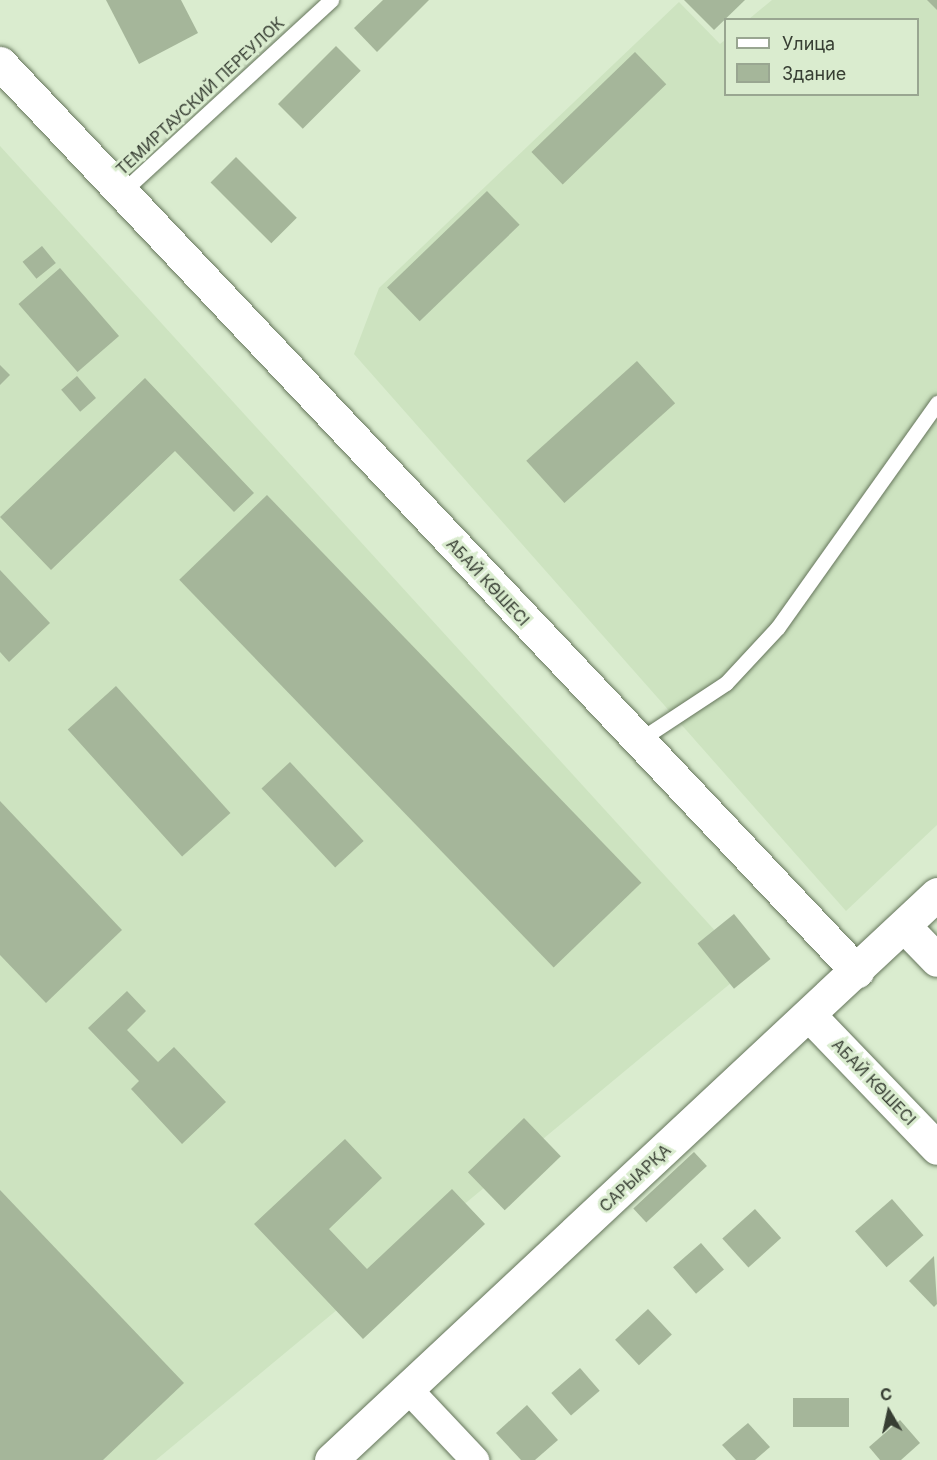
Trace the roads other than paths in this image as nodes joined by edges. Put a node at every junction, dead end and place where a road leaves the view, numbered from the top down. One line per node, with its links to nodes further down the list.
1 (331, 0): 3 (lane, ТЕМИРТАУСКИЙ ПЕРЕУЛОК)
2 (0, 63): 3 (street, АБАЙ КӨШЕСІ)
3 (120, 194): 5 (street, АБАЙ КӨШЕСІ)
4 (937, 403): 5 (lane)
5 (638, 741): 9 (street, АБАЙ КӨШЕСІ)
6 (937, 894): 7 (street, САРЫАРҚА)
7 (904, 926): 8 (street); 9 (street, САРЫАРҚА)
8 (937, 960)
9 (857, 971): 10 (street, САРЫАРҚА)
10 (810, 1016): 11 (street, АБАЙ КӨШЕСІ); 12 (street, САРЫАРҚА)
11 (937, 1148)
12 (408, 1389): 13 (street, САРЫАРҚА); 14 (street)
13 (331, 1460)
14 (474, 1460)

